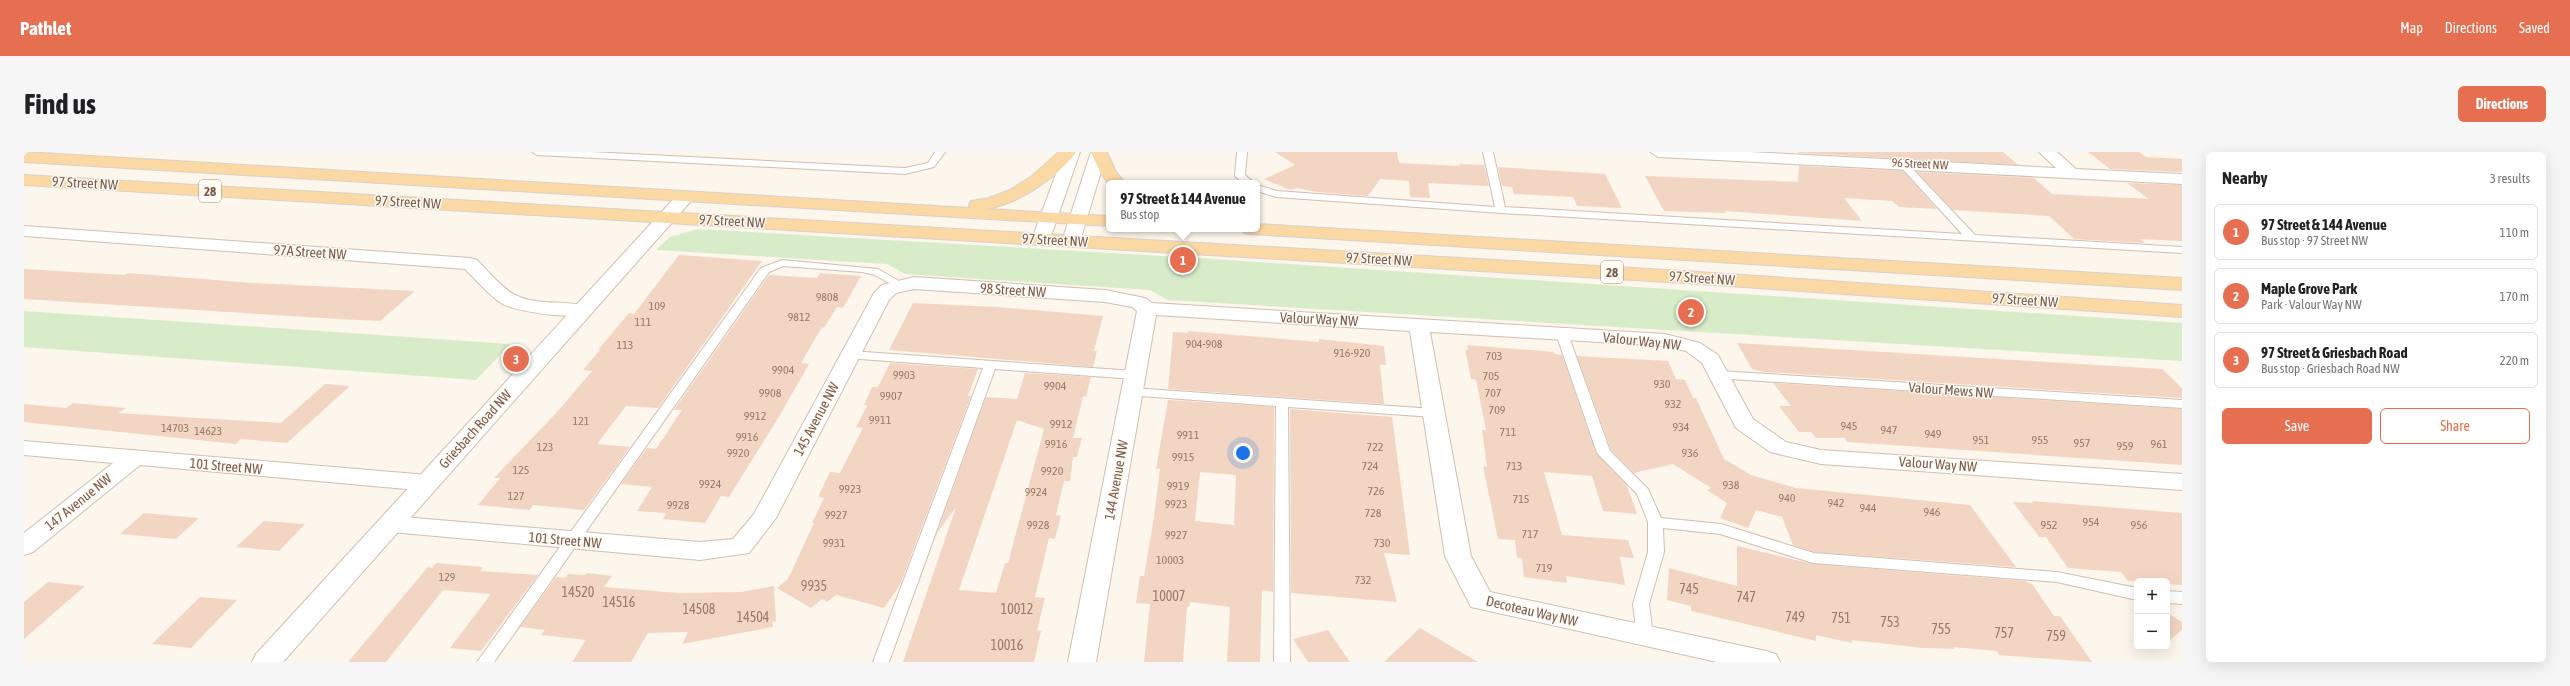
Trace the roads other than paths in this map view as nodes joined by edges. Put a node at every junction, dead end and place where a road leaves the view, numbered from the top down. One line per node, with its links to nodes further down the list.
1 (537, 152): 2 (lane)
2 (940, 152)
3 (1068, 152): 19 (main road)
4 (1072, 152): 21 (street)
5 (1099, 152): 15 (main road); 23 (street)
6 (1242, 152): 16 (lane)
7 (1488, 152): 20 (lane)
8 (1658, 152): 11 (street, 96 Street NW)
9 (2047, 152): 12 (street)
10 (24, 157): 18 (main road, 97 Street NW)
11 (1902, 164): 12 (street, 96 Street NW); 27 (lane)
12 (2070, 171): 13 (street, 96 Street NW)
13 (2182, 179)
14 (24, 180): 22 (main road, 97 Street NW / 28)
15 (1114, 180)
16 (1245, 180)
17 (1260, 189): 20 (lane)
18 (685, 197): 19 (main road, 97 Street NW); 22 (street, Griesbach Road NW)
19 (897, 210): 21 (main road, 97 Street NW)
20 (1501, 210): 27 (lane)
21 (1049, 217): 23 (main road, 97 Street NW); 28 (street)
22 (666, 218): 28 (main road, 97 Street NW); 34 (street, Griesbach Road NW)
23 (1076, 219): 24 (main road, 97 Street NW); 29 (street)
24 (1106, 221)
25 (1260, 230): 31 (main road, 97 Street NW / 28)
26 (24, 231): 34 (street, 97A Street NW)
27 (1971, 238): 30 (lane)
28 (1041, 239): 29 (main road, 97 Street NW / 28)
29 (1070, 241): 35 (main road, 97 Street NW / 28)
30 (2182, 250)
31 (2182, 284)
32 (894, 287): 33 (street, 98 Street NW); 38 (street, 145 Avenue NW); 51 (lane)
33 (1143, 305): 36 (street, Valour Way NW); 41 (street, 144 Avenue NW)
34 (581, 310): 48 (street, Griesbach Road NW)
35 (2182, 311)
36 (1419, 325): 37 (street, Valour Way NW); 44 (street, Decoteau Way NW)
37 (1562, 334): 40 (street, Valour Way NW); 49 (lane)
38 (850, 355): 39 (lane); 53 (street, 145 Avenue NW)
39 (991, 364): 41 (lane); 60 (lane)
40 (1720, 375): 43 (lane, Valour Mews NW); 47 (street, Valour Way NW)
41 (1133, 384): 42 (lane); 61 (street, 144 Avenue NW)
42 (1282, 403): 44 (lane); 62 (lane)
43 (2182, 404)
44 (1434, 414): 57 (street, Decoteau Way NW)
45 (24, 448): 46 (street, 101 Street NW)
46 (133, 459): 48 (street, 101 Street NW); 52 (street, 147 Avenue NW)
47 (2182, 482)
48 (428, 483): 50 (street, Griesbach Road NW)
49 (1656, 522): 54 (lane); 57 (lane)
50 (391, 524): 51 (street, 101 Street NW); 58 (street, Griesbach Road NW)
51 (573, 541): 53 (street, 101 Street NW); 59 (lane)
52 (24, 546)
53 (740, 546)
54 (2134, 593)
55 (2170, 597): 56 (lane)
56 (2182, 598)
57 (1645, 636): 63 (street, Decoteau Way NW)
58 (266, 662)
59 (485, 662)
60 (881, 662)
61 (1082, 662)
62 (1282, 662)
63 (1766, 662)

